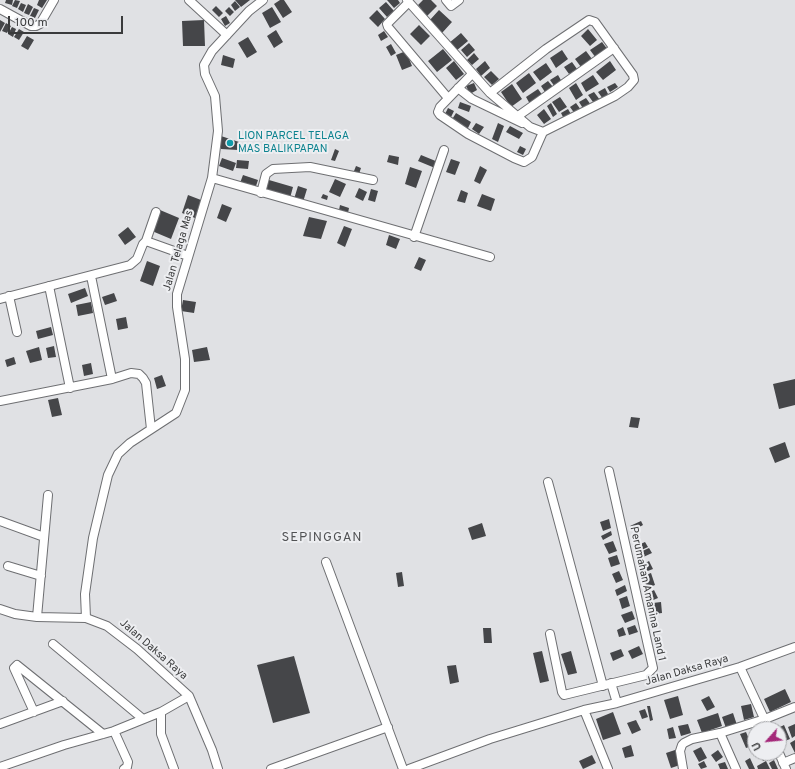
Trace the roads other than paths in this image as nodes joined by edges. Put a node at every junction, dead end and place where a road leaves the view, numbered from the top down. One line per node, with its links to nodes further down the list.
1 (54, 0): 7 (street)
2 (189, 0): 8 (street)
3 (263, 0): 8 (street, Jalan Telaga Mas)
4 (446, 0): 5 (street)
5 (458, 0)
6 (408, 1): 10 (street); 13 (street)
7 (0, 10)
8 (227, 35): 18 (street, Jalan Telaga Mas)
9 (614, 48): 12 (street); 14 (street); 16 (street)
10 (472, 74): 11 (street); 12 (street)
11 (458, 88): 13 (street); 15 (street)
12 (490, 93): 14 (street)
13 (448, 98): 16 (street)
14 (518, 116): 15 (street)
15 (525, 124): 16 (street)
16 (543, 132)
17 (444, 150): 22 (street)
18 (212, 178): 20 (street); 24 (street, Jalan Telaga Mas)
19 (374, 180): 20 (street)
20 (261, 193): 22 (street)
21 (156, 212): 23 (street)
22 (414, 237): 25 (street)
23 (146, 241): 24 (street); 26 (street)
24 (188, 256): 34 (street, Jalan Telaga Mas)
25 (490, 257)
26 (92, 276): 27 (street); 31 (street)
27 (49, 286): 28 (street); 32 (street)
28 (9, 296): 29 (street); 30 (street)
29 (0, 298)
30 (17, 332)
31 (112, 379): 32 (street); 34 (street)
32 (70, 388): 33 (street)
33 (0, 401)
34 (151, 429): 45 (street, Jalan Telaga Mas)
35 (609, 471): 50 (street, Perumahan Amanina Land 1)
36 (548, 482): 51 (street)
37 (48, 495): 39 (street)
38 (0, 521): 39 (street)
39 (44, 537): 42 (street)
40 (326, 562): 62 (street)
41 (8, 566): 42 (street)
42 (41, 576): 44 (street)
43 (0, 609): 44 (street, Jalan Daksa Raya)
44 (37, 617): 45 (street, Jalan Daksa Raya)
45 (86, 618): 52 (street, Jalan Daksa Raya)
46 (550, 634): 51 (street, Perumahan Amanina Land 1)
47 (53, 644): 59 (street)
48 (795, 647): 49 (street, Jalan Daksa Raya)
49 (740, 667): 54 (street, Jalan Daksa Raya); 60 (street)
50 (611, 683): 51 (street, Perumahan Amanina Land 1); 54 (street)
51 (603, 686)
52 (189, 696): 58 (street); 71 (street, Jalan Daksa Raya)
53 (63, 701): 57 (street); 57 (street); 65 (street)
54 (617, 703): 56 (street, Jalan Daksa Raya)
55 (795, 707): 60 (street)
56 (584, 710): 74 (street, Jalan Daksa Raya); 75 (street)
57 (34, 712): 61 (street)
58 (160, 712): 59 (street); 70 (street)
59 (143, 719): 63 (street)
60 (765, 719): 64 (street)
61 (0, 724)
62 (388, 727): 72 (street); 73 (street)
63 (114, 731): 65 (street); 69 (street)
64 (720, 733): 76 (street); 77 (street)
65 (103, 734): 68 (street)
66 (795, 758): 67 (street)
67 (785, 766)
68 (0, 767)
69 (124, 769)
70 (174, 769)
71 (218, 769)
72 (271, 769)
73 (404, 769)
74 (408, 769)
75 (608, 769)
76 (683, 769)
77 (736, 769)

